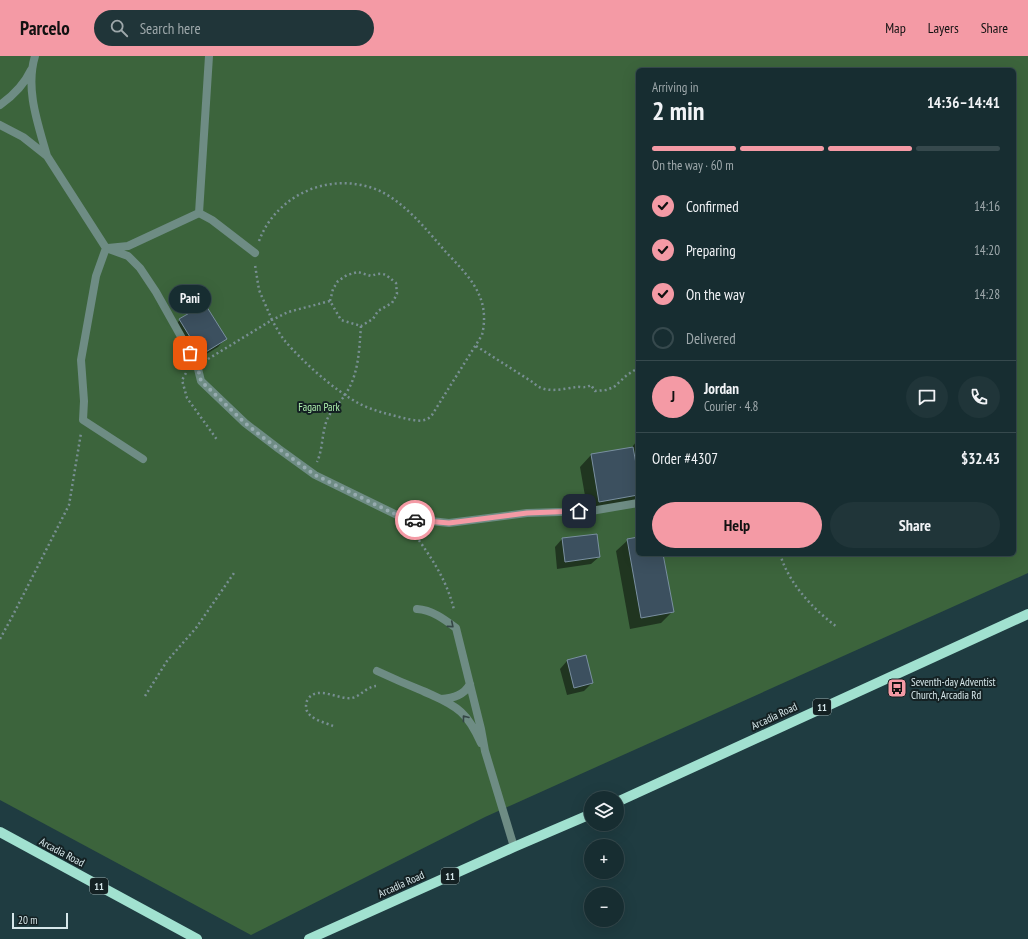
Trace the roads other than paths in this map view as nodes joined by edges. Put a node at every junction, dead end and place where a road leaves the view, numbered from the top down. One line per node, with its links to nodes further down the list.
1 (35, 56): 3 (lane)
2 (209, 56): 7 (lane)
3 (31, 69): 4 (lane); 6 (lane)
4 (0, 105)
5 (0, 125): 6 (lane)
6 (47, 156): 8 (lane)
7 (199, 213): 8 (lane); 9 (lane)
8 (106, 248): 10 (lane); 11 (lane)
9 (255, 253)
10 (143, 459)
11 (636, 503)
12 (417, 609): 15 (lane, one-way to 15)
13 (1028, 614): 18 (main road, Arcadia Road / 11)
14 (377, 671): 16 (lane)
15 (470, 684): 16 (lane); 17 (lane)
16 (441, 699): 17 (lane, one-way to 16)
17 (485, 751): 21 (lane)
18 (624, 799)
19 (584, 817): 21 (main road, Arcadia Road / 11)
20 (0, 832): 22 (main road, Arcadia Road / 11)
21 (514, 847): 23 (main road, Arcadia Road / 11)
22 (197, 939)
23 (309, 939)

